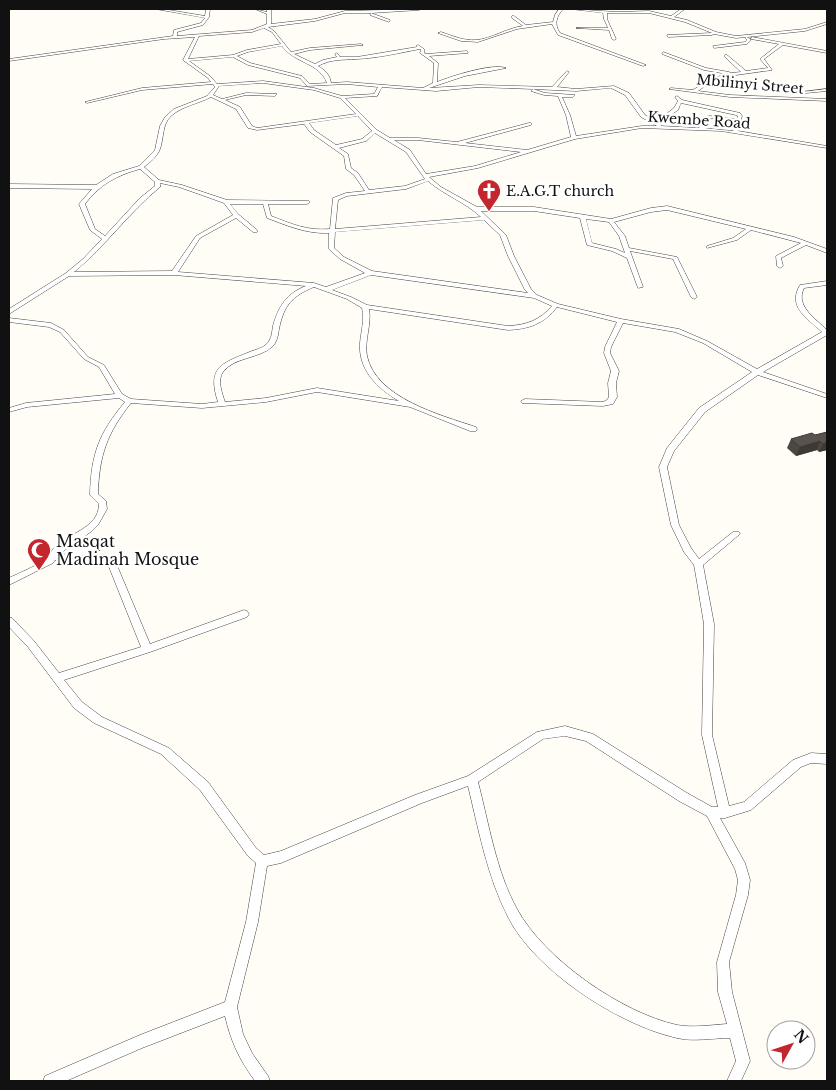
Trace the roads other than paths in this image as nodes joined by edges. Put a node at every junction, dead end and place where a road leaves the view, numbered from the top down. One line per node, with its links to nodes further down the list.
1 (158, 9): 15 (street)
2 (208, 9): 3 (street); 15 (street)
3 (217, 9)
4 (227, 9): 5 (street)
5 (231, 9)
6 (257, 9): 12 (street)
7 (418, 9): 11 (street)
8 (561, 9): 19 (street)
9 (573, 9): 14 (street)
10 (683, 9): 16 (street)
11 (387, 10): 13 (street)
12 (268, 11): 21 (street)
13 (366, 12): 18 (street); 21 (street)
14 (605, 12): 16 (street); 24 (street)
15 (207, 17): 29 (street)
16 (672, 17): 26 (street)
17 (513, 18): 22 (street)
18 (389, 21)
19 (553, 23): 22 (street); 49 (street)
20 (827, 23): 30 (street)
21 (267, 26): 27 (street); 33 (street)
22 (525, 26): 25 (street)
23 (578, 28): 24 (street)
24 (611, 29): 31 (street)
25 (440, 33)
26 (715, 34): 28 (street); 30 (street)
27 (197, 36): 29 (street); 48 (street)
28 (668, 36)
29 (176, 37): 47 (street)
30 (748, 38): 32 (street); 35 (street)
31 (614, 39)
32 (782, 44): 37 (street); 53 (street)
33 (282, 45): 42 (street); 44 (street)
34 (360, 45): 36 (street)
35 (714, 47)
36 (334, 48): 42 (street); 46 (street)
37 (806, 48): 38 (street); 40 (street)
38 (827, 48)
39 (467, 52): 43 (street)
40 (827, 52)
41 (663, 53): 54 (street)
42 (290, 54): 50 (street)
43 (424, 55): 46 (street); 56 (street)
44 (234, 56): 48 (street); 58 (street)
45 (726, 56): 53 (street)
46 (339, 58): 50 (street)
47 (9, 60)
48 (185, 60): 57 (street)
49 (644, 65)
50 (315, 66): 55 (street)
51 (504, 68): 56 (street)
52 (567, 72): 62 (street)
53 (744, 72): 54 (street)
54 (732, 74): 65 (street)
55 (329, 82): 58 (street); 60 (street)
56 (435, 83): 63 (street)
57 (216, 84): 59 (street); 68 (street); 78 (street)
58 (310, 85): 59 (street)
59 (299, 86): 73 (street)
60 (381, 86): 63 (street); 73 (street)
61 (534, 88): 62 (street); 63 (street); 70 (street)
62 (546, 88): 84 (street)
63 (424, 89)
64 (827, 90): 66 (street)
65 (695, 91): 75 (street, Mbilinyi Street); 77 (street, Mbilinyi Street)
66 (821, 91): 67 (street); 72 (street)
67 (796, 93)
68 (210, 95): 74 (street); 94 (street)
69 (275, 95): 74 (street)
70 (560, 96): 71 (street); 88 (street)
71 (573, 96)
72 (827, 96)
73 (342, 97): 80 (street)
74 (222, 100): 82 (street)
75 (817, 100): 76 (street, Mbilinyi Street); 79 (street)
76 (827, 100)
77 (680, 101): 81 (street); 84 (street)
78 (87, 102)
79 (822, 104)
80 (358, 115): 82 (street); 86 (street)
81 (739, 121): 85 (street); 87 (street)
82 (306, 123): 91 (street)
83 (529, 124): 90 (street)
84 (658, 126): 85 (street, Kwembe Road); 88 (street, Kwembe Road)
85 (701, 129): 87 (street, Kwembe Road)
86 (375, 131): 89 (street); 91 (street)
87 (735, 132): 92 (street, Kwembe Road)
88 (574, 138): 93 (street, Kwembe Road)
89 (389, 139): 90 (street); 95 (street)
90 (457, 144): 93 (street)
91 (335, 147): 99 (street)
92 (827, 147)
93 (530, 152): 95 (street, Kwembe Road)
94 (140, 167): 96 (street); 98 (street)
95 (427, 177): 99 (street, Kwembe Road); 103 (street)
96 (157, 181): 100 (street); 111 (street)
97 (9, 186): 98 (street)
98 (97, 187): 111 (street)
99 (368, 192): 110 (street, Kwembe Road)
100 (226, 202): 101 (street); 104 (street)
101 (265, 202): 102 (street); 110 (street)
102 (307, 202)
103 (476, 209): 105 (street); 106 (street)
104 (236, 215): 109 (street); 118 (street)
105 (484, 218): 110 (street); 125 (street)
106 (583, 218): 107 (street); 116 (street)
107 (611, 221): 108 (street); 114 (street)
108 (749, 229): 112 (street); 113 (street)
109 (255, 231)
110 (331, 232): 119 (street)
111 (106, 239): 120 (street)
112 (806, 243): 115 (street); 117 (street)
113 (709, 247)
114 (627, 249): 116 (street); 126 (street)
115 (827, 251)
116 (629, 257): 123 (street)
117 (780, 266)
118 (174, 273): 120 (street); 122 (street)
119 (370, 273): 124 (street); 125 (street)
120 (68, 274): 129 (street)
121 (827, 283): 132 (street)
122 (314, 285): 124 (street); 138 (street)
123 (640, 287)
124 (328, 289): 128 (street)
125 (535, 296): 127 (street)
126 (694, 297)
127 (556, 305): 128 (street); 131 (street)
128 (365, 307): 139 (street)
129 (9, 312)
130 (9, 320): 134 (street)
131 (621, 321): 133 (street); 137 (street)
132 (827, 332): 133 (street)
133 (757, 372): 135 (street); 144 (street)
134 (120, 396): 136 (street); 140 (street)
135 (827, 396)
136 (129, 401): 138 (street); 143 (street)
137 (526, 401)
138 (222, 404): 139 (street)
139 (411, 406): 141 (street)
140 (9, 410)
141 (473, 429)
142 (736, 534): 144 (street)
143 (54, 557): 145 (street); 148 (street)
144 (698, 564): 153 (street)
145 (9, 582)
146 (244, 614): 148 (street)
147 (9, 621): 149 (street)
148 (147, 649): 149 (street)
149 (57, 678): 154 (street)
150 (827, 759): 153 (street)
151 (472, 780): 152 (street); 154 (street); 156 (street)
152 (711, 812): 153 (street); 156 (street)
153 (725, 813)
154 (262, 861): 155 (street)
155 (230, 1007): 157 (street); 158 (street)
156 (735, 1031): 159 (street)
157 (50, 1081)
158 (263, 1081)
159 (734, 1081)

